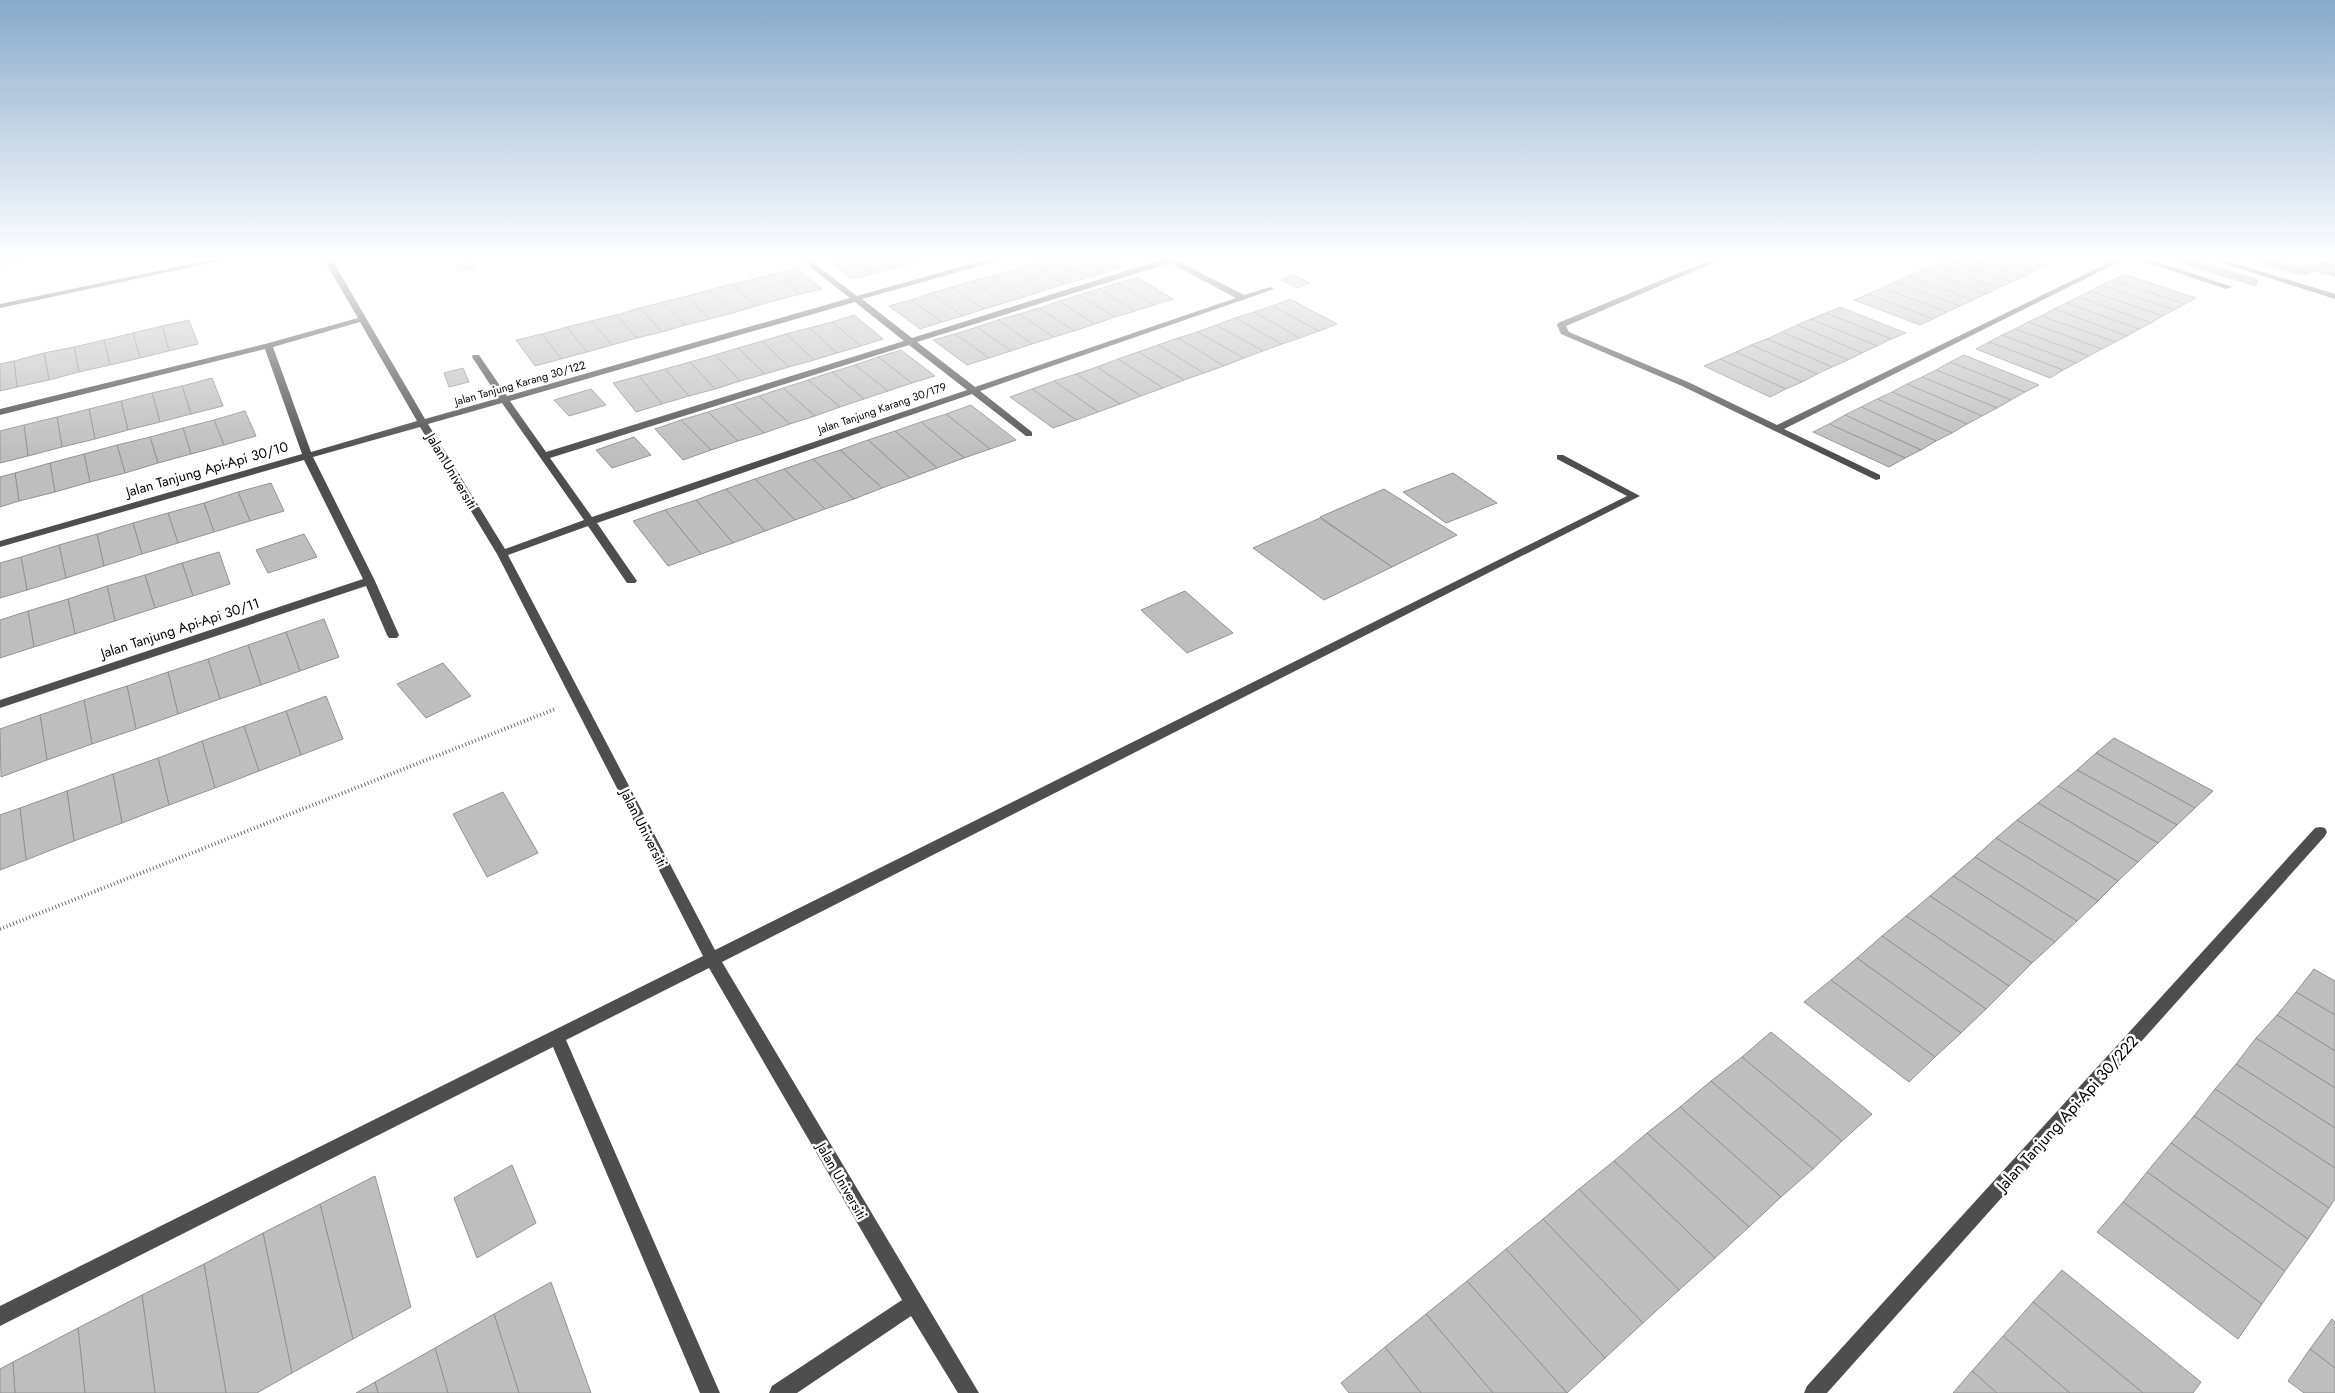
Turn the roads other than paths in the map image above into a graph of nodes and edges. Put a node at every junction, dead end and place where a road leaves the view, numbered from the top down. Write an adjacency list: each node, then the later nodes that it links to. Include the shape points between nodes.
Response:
1 (349, 323): 10 (street)
2 (365, 323): 15 (street, Jalan Universiti)
3 (772, 323): 13 (street, Jalan Tanjung Karang 30/122)
4 (888, 323): 9 (street)
5 (964, 323): 9 (street)
6 (1170, 323): 12 (street, Jalan Tanjung Karang 30/179)
7 (1566, 323): 16 (street, via 1561,325 1565,334 1575,340 1685,384)
8 (1991, 323): 16 (street)
9 (910, 340): 12 (street); 19 (street)
10 (268, 346): 14 (street); 18 (street)
11 (476, 357): 13 (street)
12 (974, 390): 17 (street); 22 (street, Jalan Tanjung Karang 30/179)
13 (504, 400): 15 (street, Jalan Tanjung Karang 30/122); 19 (street)
14 (0, 412)
15 (423, 423): 18 (street, Jalan Tanjung Api-Api 30/10); 24 (street, Jalan Universiti)
16 (1776, 429): 21 (street)
17 (1029, 434)
18 (307, 455): 23 (street, Jalan Tanjung Api-Api 30/10); 25 (street)
19 (545, 456): 22 (street)
20 (1560, 458): 30 (street, via 1635,496)
21 (1876, 477)
22 (591, 521): 24 (street, Jalan Tanjung Karang 30/179); 26 (street)
23 (0, 544)
24 (502, 554): 30 (street, Jalan Universiti)
25 (369, 581): 27 (street); 28 (street, Jalan Tanjung Api-Api 30/11)
26 (631, 581)
27 (392, 635)
28 (0, 704)
29 (2320, 832): 37 (street, Jalan Tanjung Api-Api 30/222)
30 (712, 959): 31 (street); 32 (street, Jalan Universiti)
31 (557, 1037): 33 (street); 34 (street)
32 (914, 1303): 35 (street); 36 (street, Jalan Universiti)
33 (0, 1316)
34 (710, 1393)
35 (780, 1393)
36 (969, 1393)
37 (1814, 1393)

